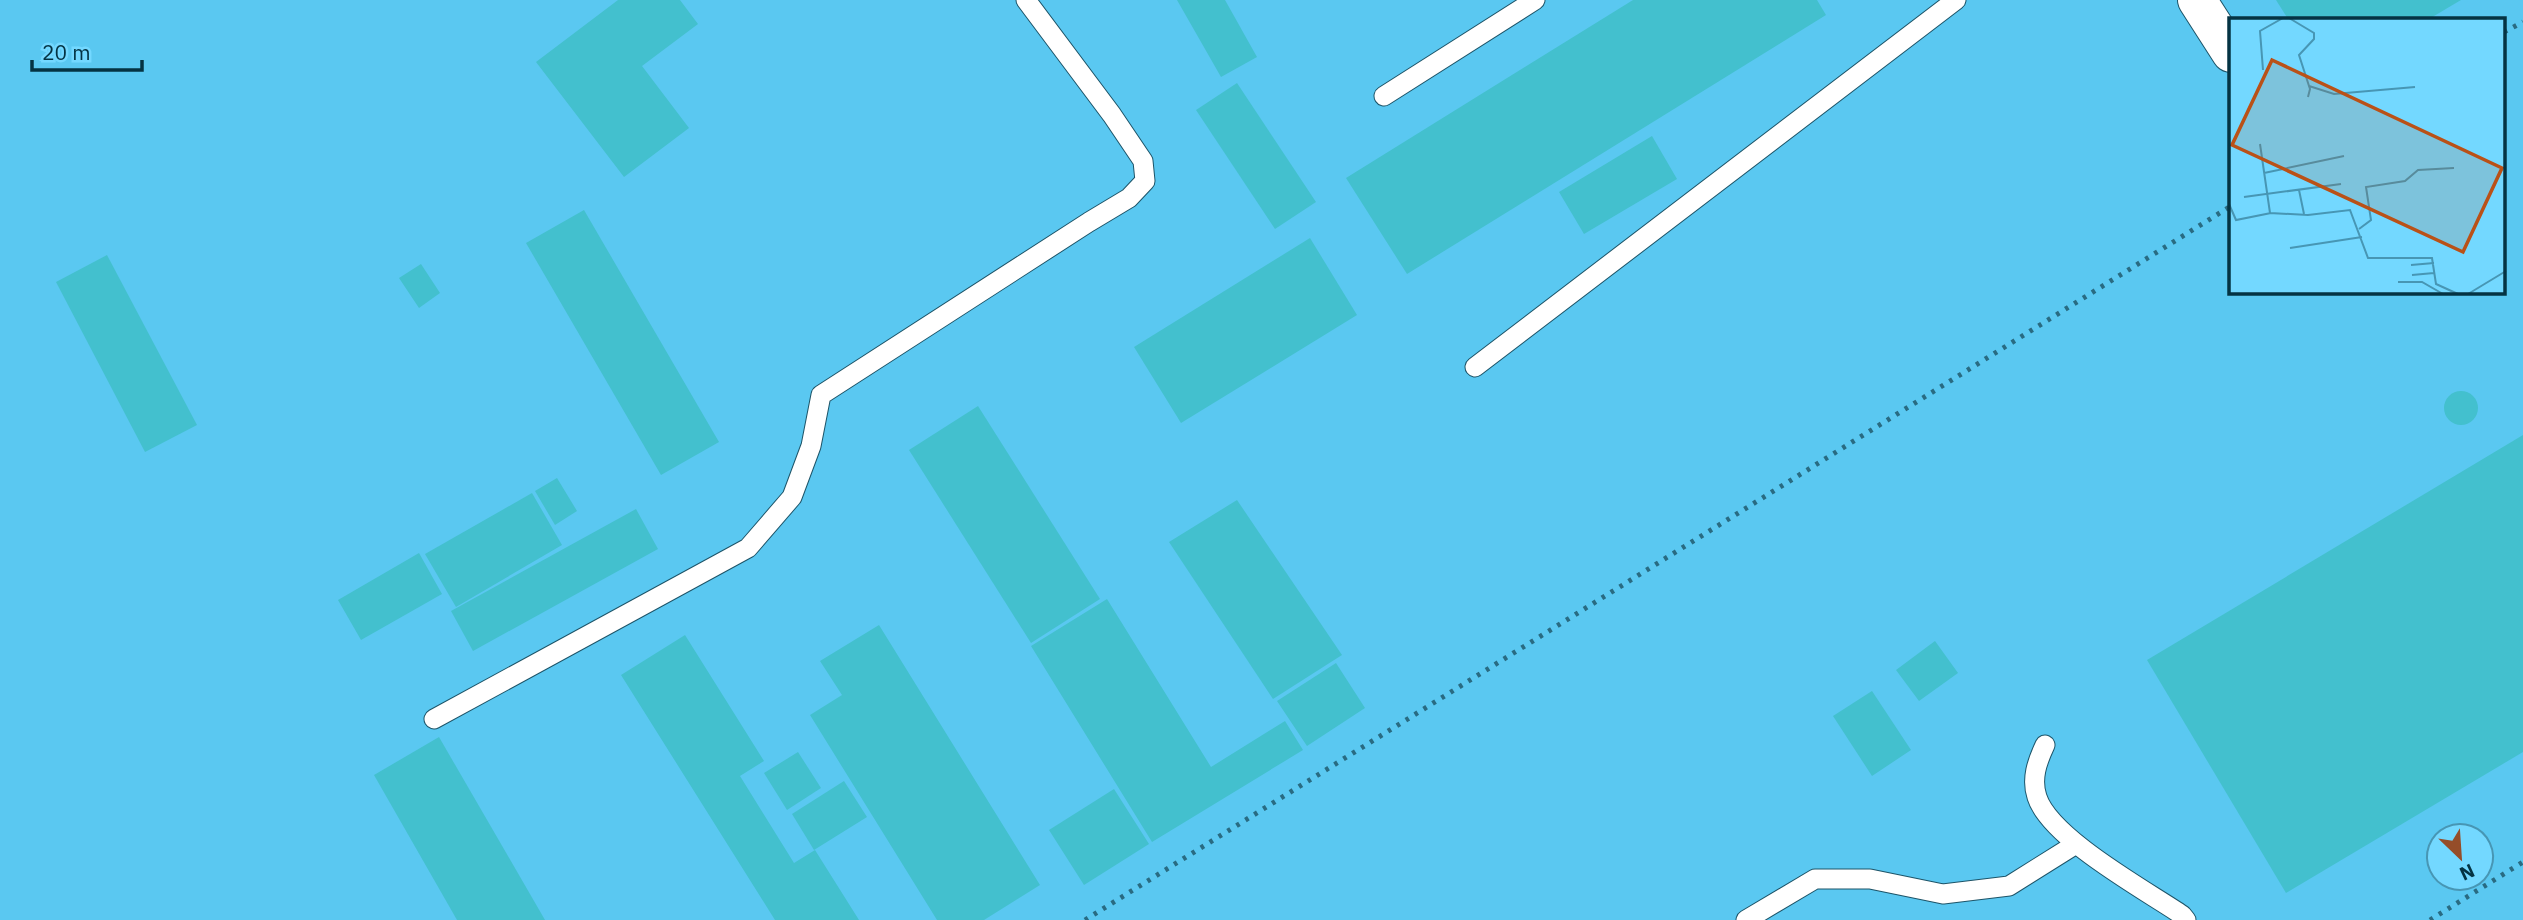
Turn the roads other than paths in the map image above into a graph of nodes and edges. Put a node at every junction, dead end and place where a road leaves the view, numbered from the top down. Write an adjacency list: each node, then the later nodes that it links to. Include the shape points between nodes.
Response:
1 (1026, 0): 8 (lane, via 1143,161 1145,181 1129,198 821,395 811,446 792,497 748,548)
2 (1535, 0): 6 (lane)
3 (1956, 0): 7 (lane)
4 (2197, 0): 5 (street)
5 (2229, 50)
6 (1384, 96)
7 (1475, 367)
8 (434, 719)
9 (2045, 745): 10 (lane, via 2036,766 2037,797 2051,822)
10 (2076, 844): 11 (lane, via 2009,886 1942,894 1870,879 1815,879); 12 (lane)
11 (1746, 920)
12 (2186, 920)

